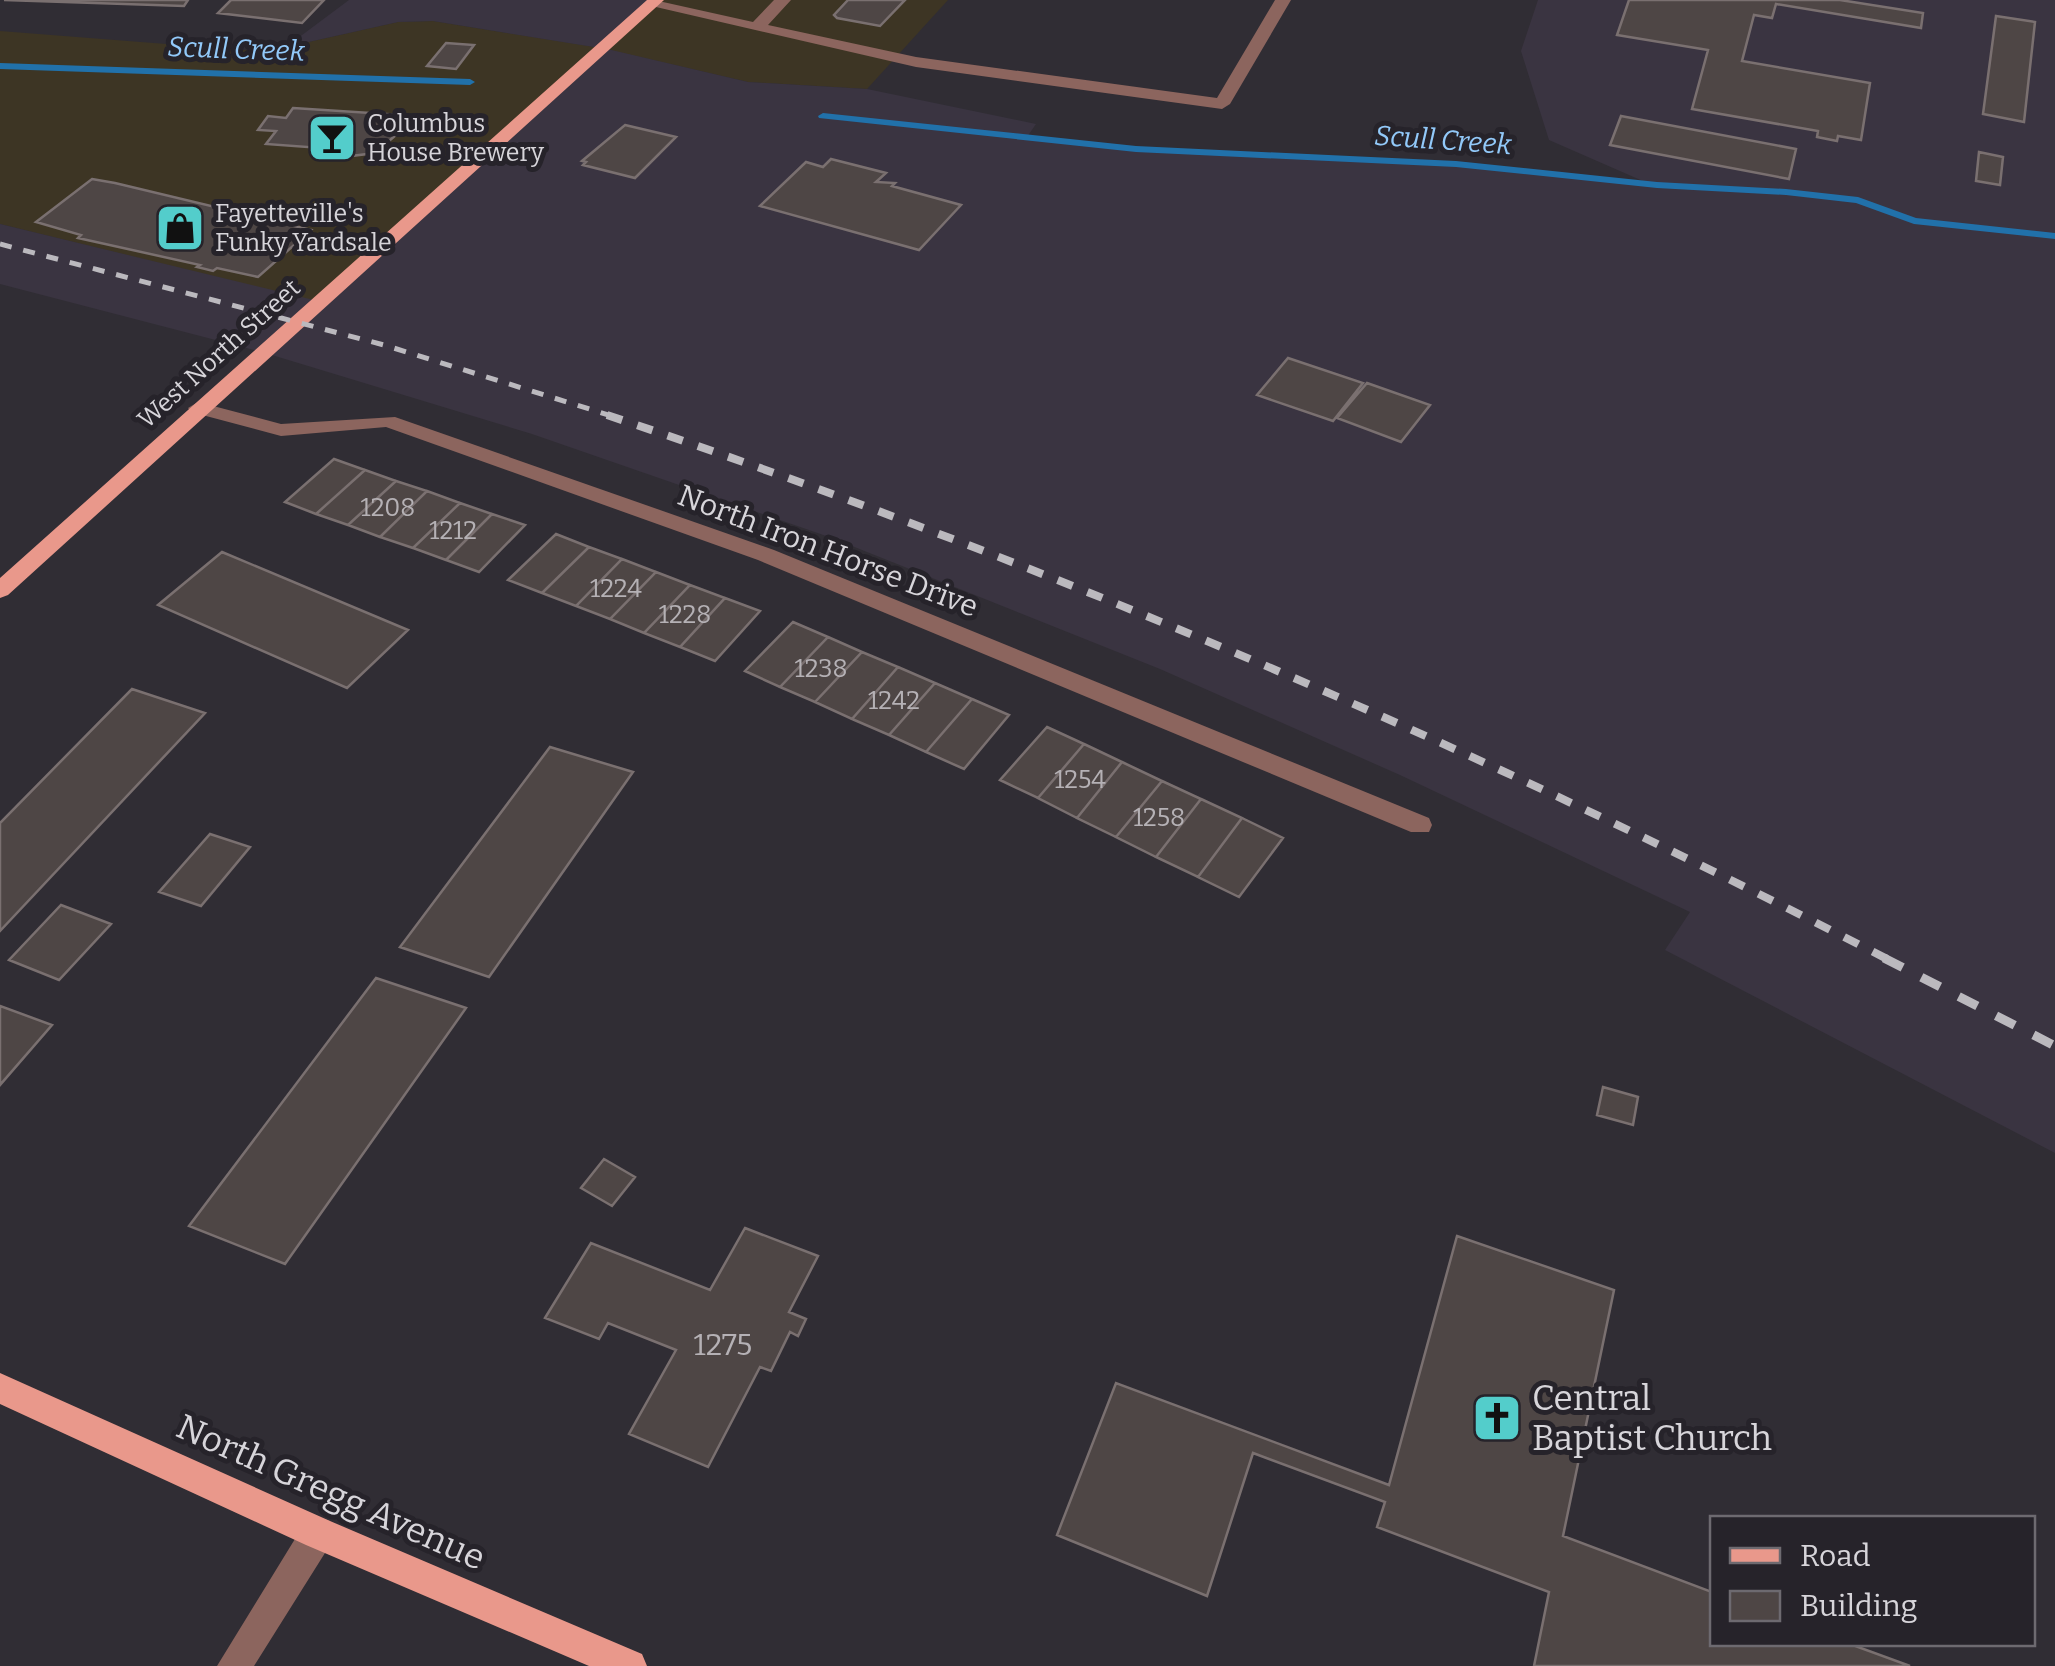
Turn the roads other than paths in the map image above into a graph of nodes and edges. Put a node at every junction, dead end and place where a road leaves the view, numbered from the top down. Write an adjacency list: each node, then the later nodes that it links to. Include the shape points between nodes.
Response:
1 (784, 0): 4 (street)
2 (1283, 0): 4 (street, via 1222,104 916,62)
3 (654, 2): 4 (street); 5 (main road, West North Street)
4 (757, 27)
5 (198, 408): 6 (main road, West North Street); 7 (street, North Iron Horse Drive, via 281,430 388,421 766,555)
6 (0, 590)
7 (1420, 825)
8 (0, 1388): 9 (main road, North Gregg Avenue)
9 (318, 1533): 10 (street); 11 (main road, North Gregg Avenue)
10 (234, 1666)
11 (630, 1666)

